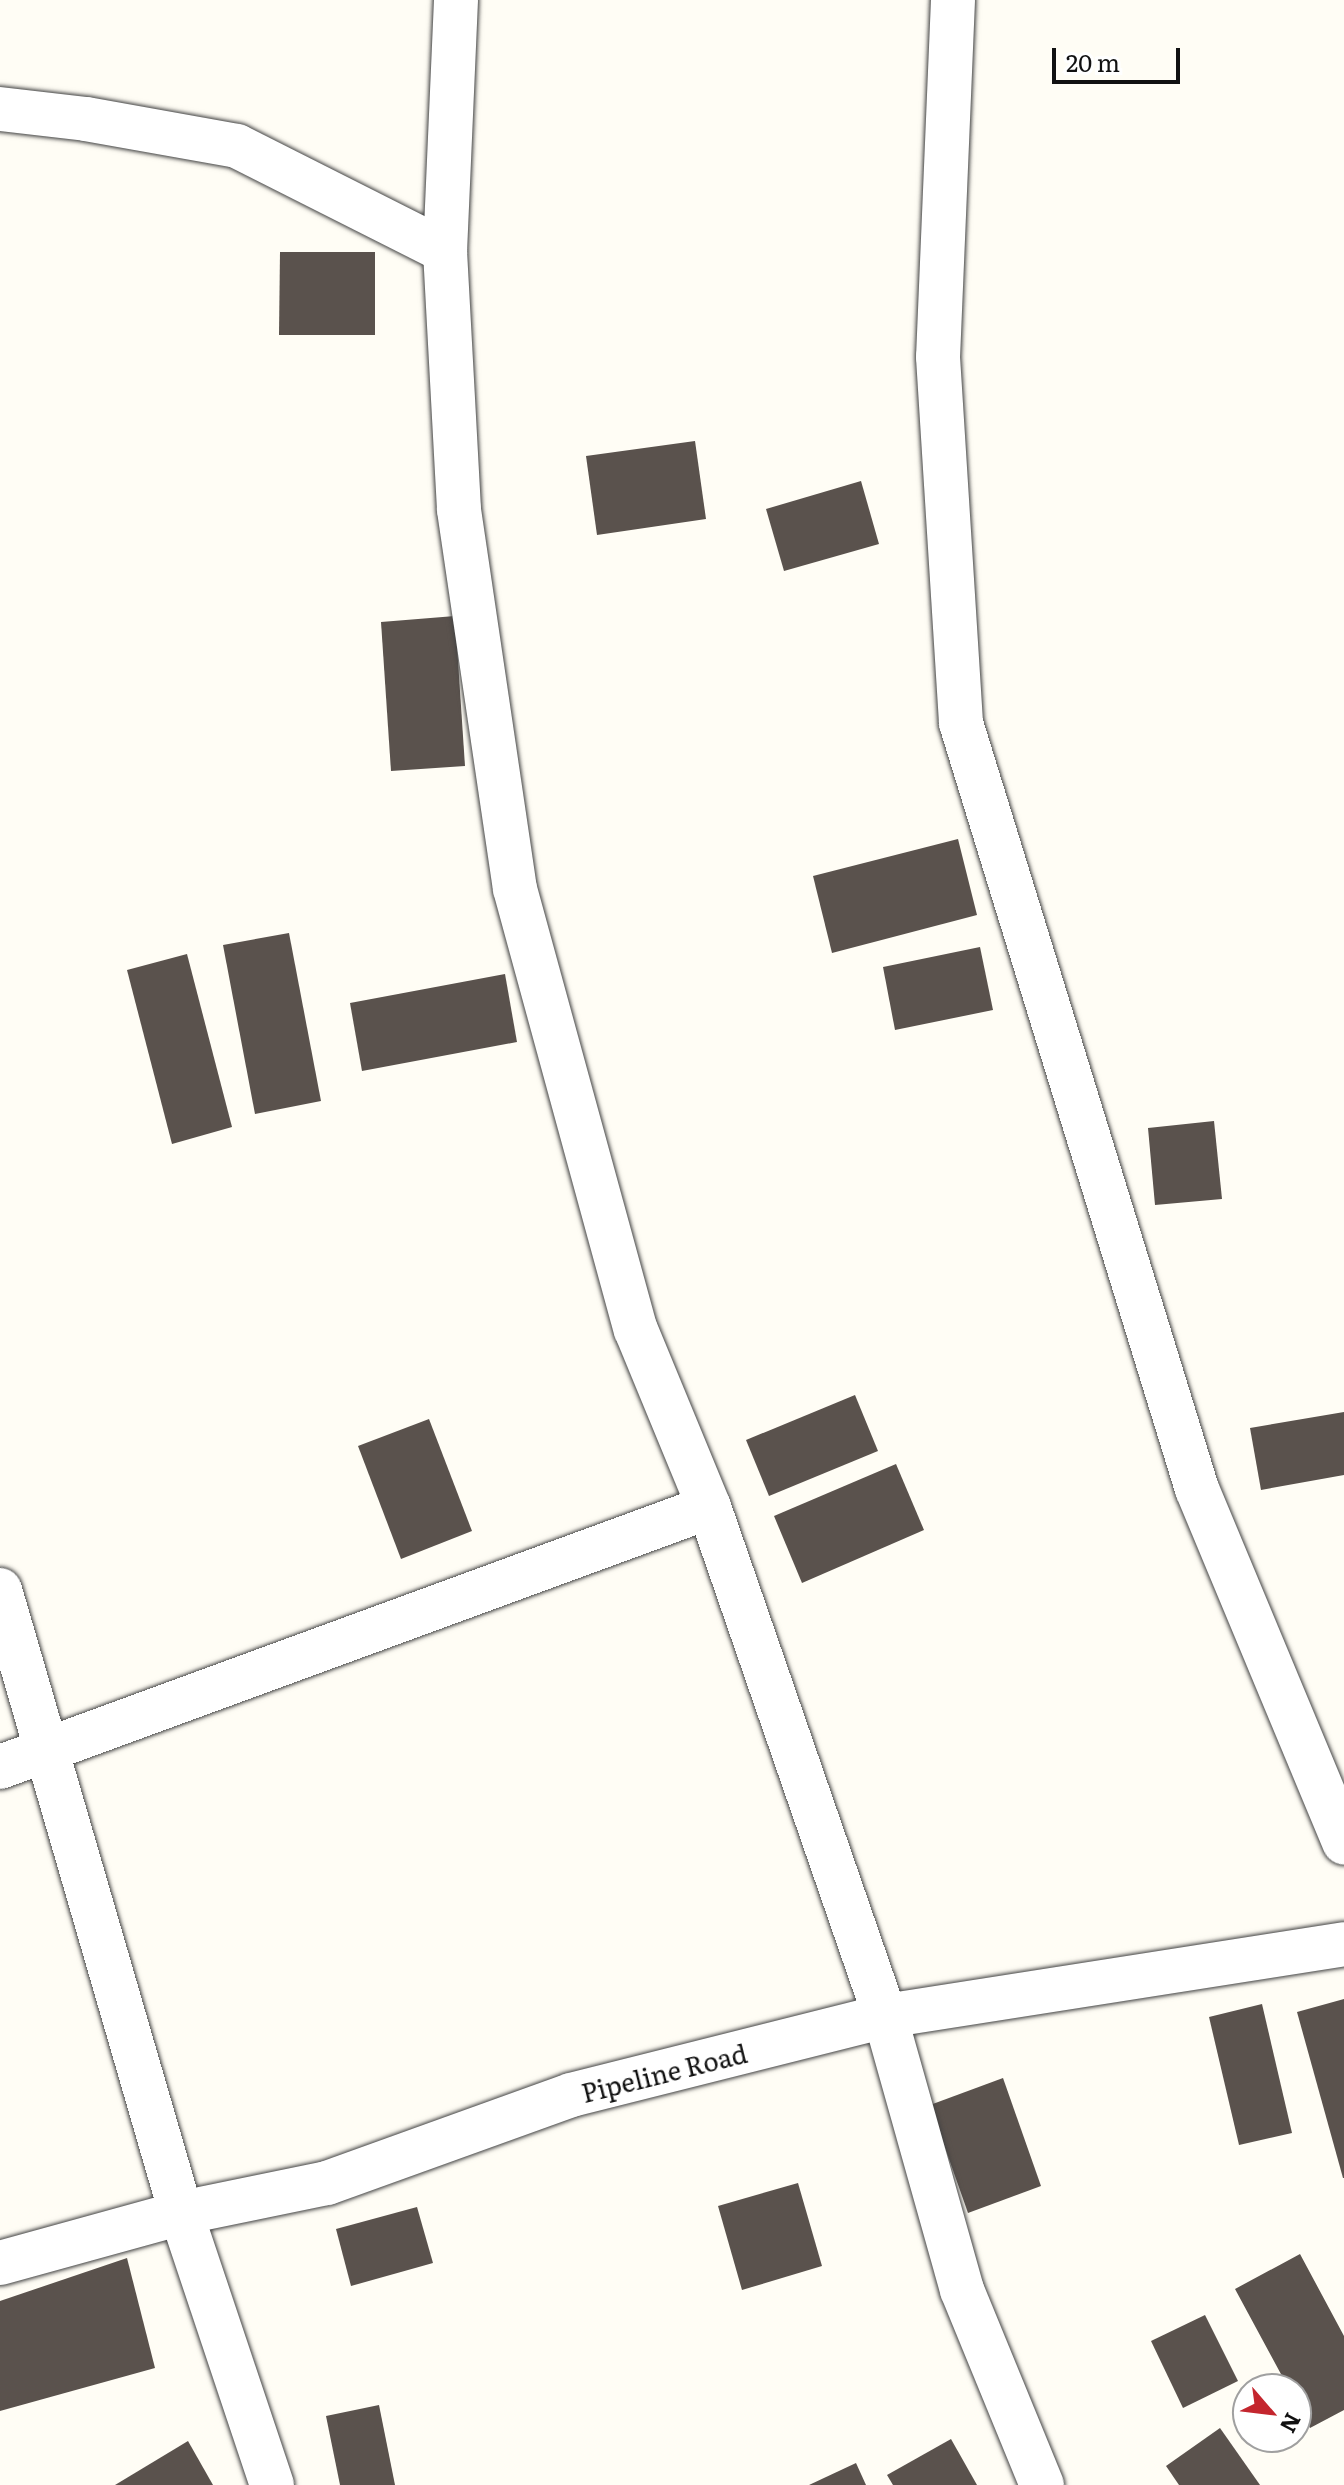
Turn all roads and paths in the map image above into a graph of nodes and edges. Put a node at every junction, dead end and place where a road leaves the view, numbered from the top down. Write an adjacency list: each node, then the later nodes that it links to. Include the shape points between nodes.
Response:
1 (456, 0): 4 (street)
2 (953, 0): 9 (street, via 938,357 961,723 1197,1489)
3 (0, 109): 4 (street, via 237,146)
4 (445, 251): 5 (street, via 459,510 515,889 636,1330)
5 (709, 1507): 7 (street); 11 (street)
6 (0, 1590): 7 (street)
7 (48, 1752): 8 (street); 12 (street)
8 (0, 1767)
9 (1344, 1843)
10 (1344, 1944): 11 (street, Pipeline Road)
11 (885, 2016): 12 (street, Pipeline Road, via 571,2095 327,2183); 15 (street, via 962,2290)
12 (181, 2213): 13 (street, Pipeline Road); 14 (street)
13 (0, 2263)
14 (272, 2485)
15 (1042, 2485)

